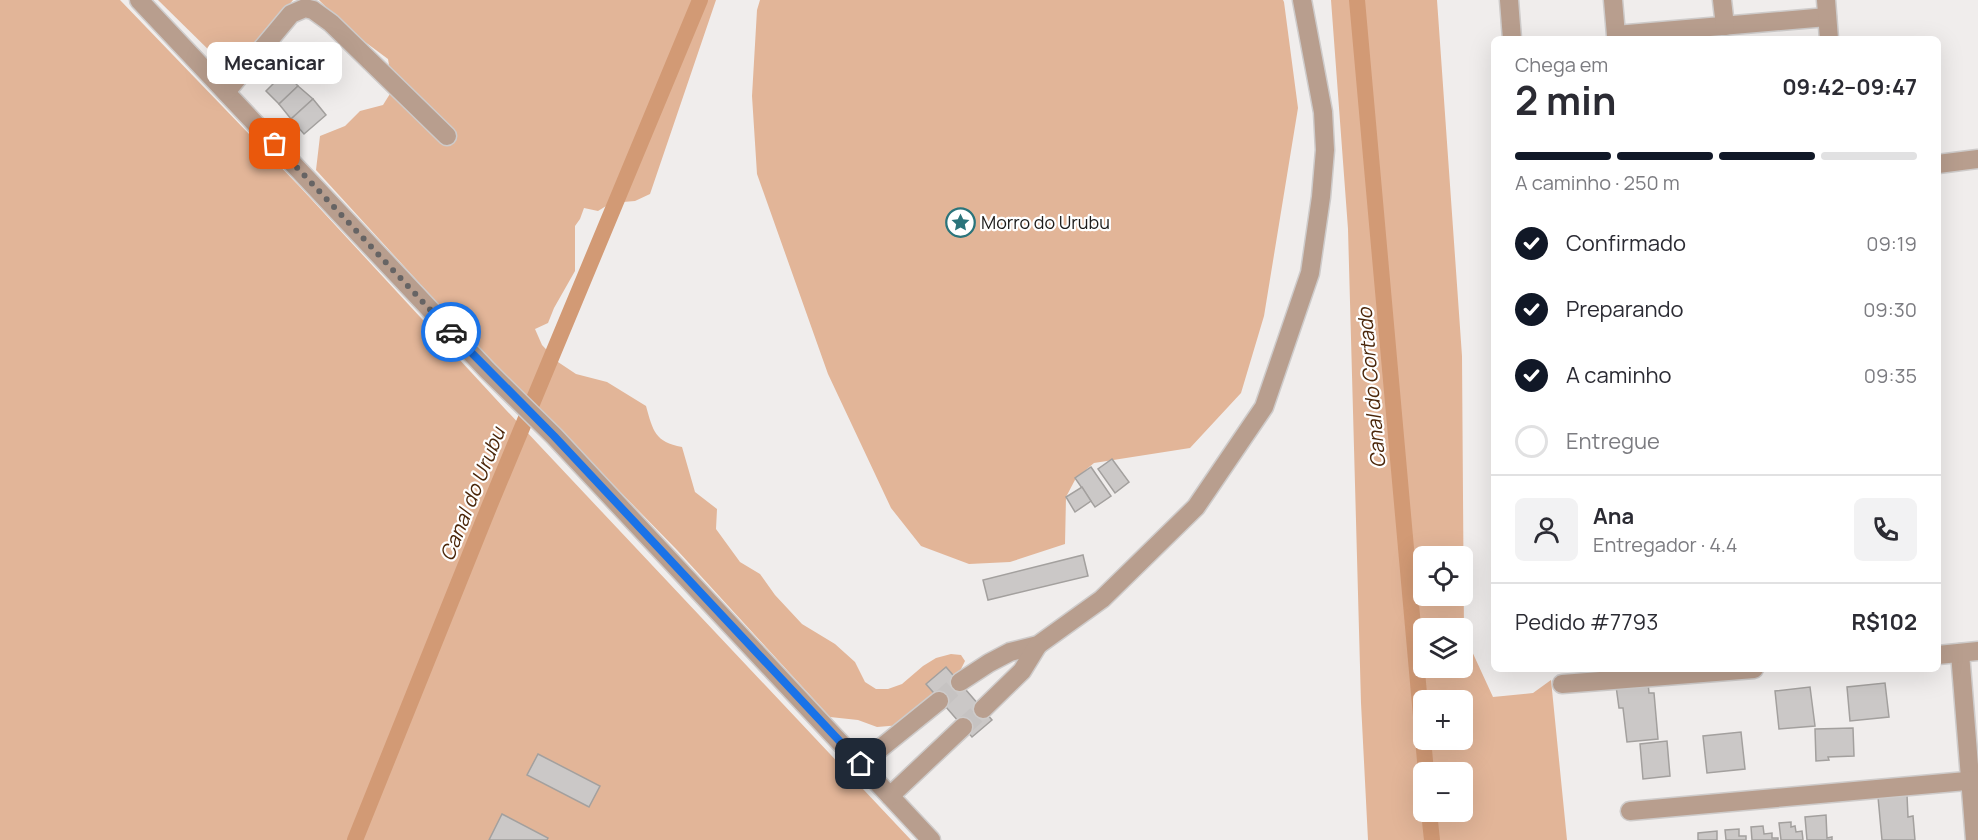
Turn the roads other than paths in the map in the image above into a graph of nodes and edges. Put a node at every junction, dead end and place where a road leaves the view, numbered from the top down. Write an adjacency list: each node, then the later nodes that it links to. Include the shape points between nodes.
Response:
1 (139, 0): 12 (street)
2 (1302, 0): 16 (street, via 1323,112 1321,197 1310,273 1264,407 1196,507 1102,599)
3 (1509, 0): 8 (street)
4 (1613, 0): 9 (street)
5 (1722, 0): 7 (street)
6 (1826, 9): 7 (street); 11 (street)
7 (1725, 26): 10 (street)
8 (1512, 36)
9 (1616, 36)
10 (1626, 36)
11 (1829, 36)
12 (226, 92): 13 (street, via 291,14 305,8 331,23); 25 (street)
13 (447, 136)
14 (1978, 159): 15 (street)
15 (1941, 165)
16 (1038, 645): 20 (street, via 1010,652); 23 (street, via 1022,671)
17 (1969, 652): 18 (street); 26 (street)
18 (1941, 655)
19 (1716, 672): 21 (street)
20 (960, 682)
21 (1562, 684)
22 (939, 701): 25 (street)
23 (983, 709)
24 (963, 727): 27 (street)
25 (861, 764): 27 (street)
26 (1974, 780): 28 (street); 30 (street)
27 (890, 796): 29 (street)
28 (1630, 811)
29 (931, 840)
30 (1976, 840)

